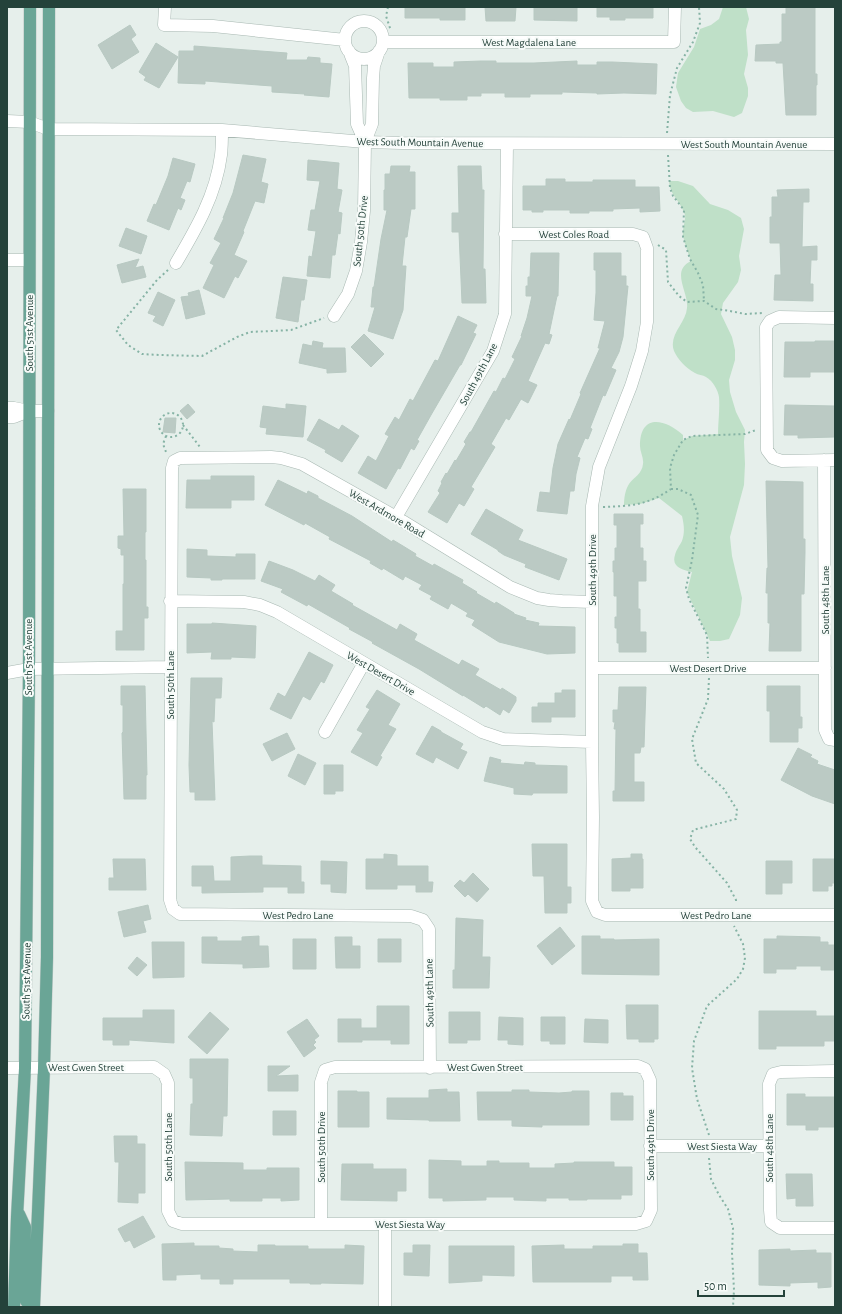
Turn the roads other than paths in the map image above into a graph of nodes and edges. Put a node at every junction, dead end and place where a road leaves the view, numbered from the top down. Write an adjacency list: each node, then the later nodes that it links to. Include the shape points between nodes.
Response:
1 (30, 7): 8 (main road, South 51st Avenue)
2 (49, 7): 9 (main road, South 51st Avenue)
3 (164, 7): 6 (street, West Magdalena Lane, via 164,25 214,26)
4 (675, 7): 5 (street, West Magdalena Lane, via 674,42)
5 (385, 45): 6 (street, West Magdalena Lane, via 371,57 362,59 353,55); 6 (street, via 377,27 362,22 349,30); 11 (street, South 50th Drive, via 374,66 372,124)
6 (347, 46): 11 (street, South 50th Drive, via 355,66 357,124)
7 (7, 121): 8 (street, West South Mountain Avenue)
8 (29, 122): 9 (street, West South Mountain Avenue); 17 (main road, South 51st Avenue)
9 (48, 129): 10 (street, West South Mountain Avenue); 23 (main road, South 51st Avenue)
10 (222, 130): 11 (street, West South Mountain Avenue); 18 (street, via 221,155 214,187 202,218)
11 (365, 142): 12 (street, West South Mountain Avenue); 19 (street, South 50th Drive, via 364,211 356,271 348,294)
12 (507, 144): 13 (street, West South Mountain Avenue); 14 (street, South 49th Lane)
13 (835, 144)
14 (505, 234): 15 (street, West Coles Road, via 633,234); 27 (street, South 49th Lane, via 505,314 493,351)
15 (643, 237): 30 (street, South 49th Drive, via 647,248 647,322 642,351 631,386 599,467 592,506)
16 (7, 260): 17 (street)
17 (29, 260): 22 (main road, South 51st Avenue)
18 (176, 263)
19 (334, 316)
20 (835, 318): 25 (street, via 779,317 770,321 766,327 767,450 773,458 782,461)
21 (7, 408): 22 (street)
22 (29, 411): 23 (street); 24 (street); 36 (main road, South 51st Avenue)
23 (48, 411): 37 (main road, South 51st Avenue)
24 (7, 417)
25 (830, 460): 28 (street, South 48th Lane)
26 (174, 461): 27 (street, West Ardmore Road, via 180,458 206,457 271,457 292,461 302,464); 29 (street, South 50th Lane)
27 (396, 517): 30 (street, West Ardmore Road, via 510,587 538,598)
28 (830, 600): 35 (street, South 48th Lane)
29 (170, 601): 31 (street, West Desert Drive, via 230,601 260,605 288,618); 33 (street, South 50th Lane)
30 (592, 602): 34 (street, South 49th Drive)
31 (364, 663): 39 (street); 41 (street, West Desert Drive, via 482,732 503,739)
32 (7, 665): 36 (street)
33 (170, 667): 37 (street); 42 (street, South 50th Lane, via 170,900)
34 (592, 668): 35 (street, West Desert Drive); 41 (street, South 49th Drive)
35 (825, 668): 40 (street, South 48th Lane, via 825,730)
36 (28, 669): 37 (street); 38 (street); 47 (main road, South 51st Avenue)
37 (48, 669): 48 (main road, South 51st Avenue)
38 (7, 673)
39 (325, 732)
40 (832, 740)
41 (592, 742): 43 (street, South 49th Drive, via 592,901)
42 (173, 909): 45 (street, West Pedro Lane, via 180,914 411,916)
43 (597, 912): 44 (street, West Pedro Lane, via 605,915)
44 (835, 915)
45 (423, 920): 49 (street, South 49th Lane, via 429,929)
46 (7, 1068): 47 (street, West Gwen Street)
47 (25, 1068): 48 (street, West Gwen Street); 56 (main road, South 51st Avenue)
48 (44, 1068): 53 (street, West Gwen Street, via 154,1067); 63 (main road, South 51st Avenue)
49 (430, 1068): 50 (street, West Gwen Street, via 638,1066); 51 (street, West Gwen Street, via 336,1067)
50 (645, 1069): 54 (street, South 49th Drive, via 650,1080)
51 (325, 1070): 59 (street, South 50th Drive, via 321,1082)
52 (835, 1071): 55 (street, South 48th Lane, via 773,1074 769,1084)
53 (164, 1074): 58 (street, South 50th Lane, via 168,1083 168,1211)
54 (650, 1146): 55 (street, West Siesta Way); 57 (street, South 49th Drive, via 651,1210)
55 (769, 1146): 61 (street, South 48th Lane, via 772,1222 780,1228)
56 (17, 1209): 62 (main road, South 51st Avenue); 63 (main road, via 25,1227 24,1291 26,1301)
57 (646, 1220): 60 (street, West Siesta Way, via 636,1224)
58 (173, 1221): 59 (street, West Siesta Way, via 182,1224)
59 (321, 1224): 60 (street, West Siesta Way)
60 (385, 1224): 64 (street)
61 (835, 1228)
62 (14, 1307)
63 (33, 1307)
64 (385, 1307)

